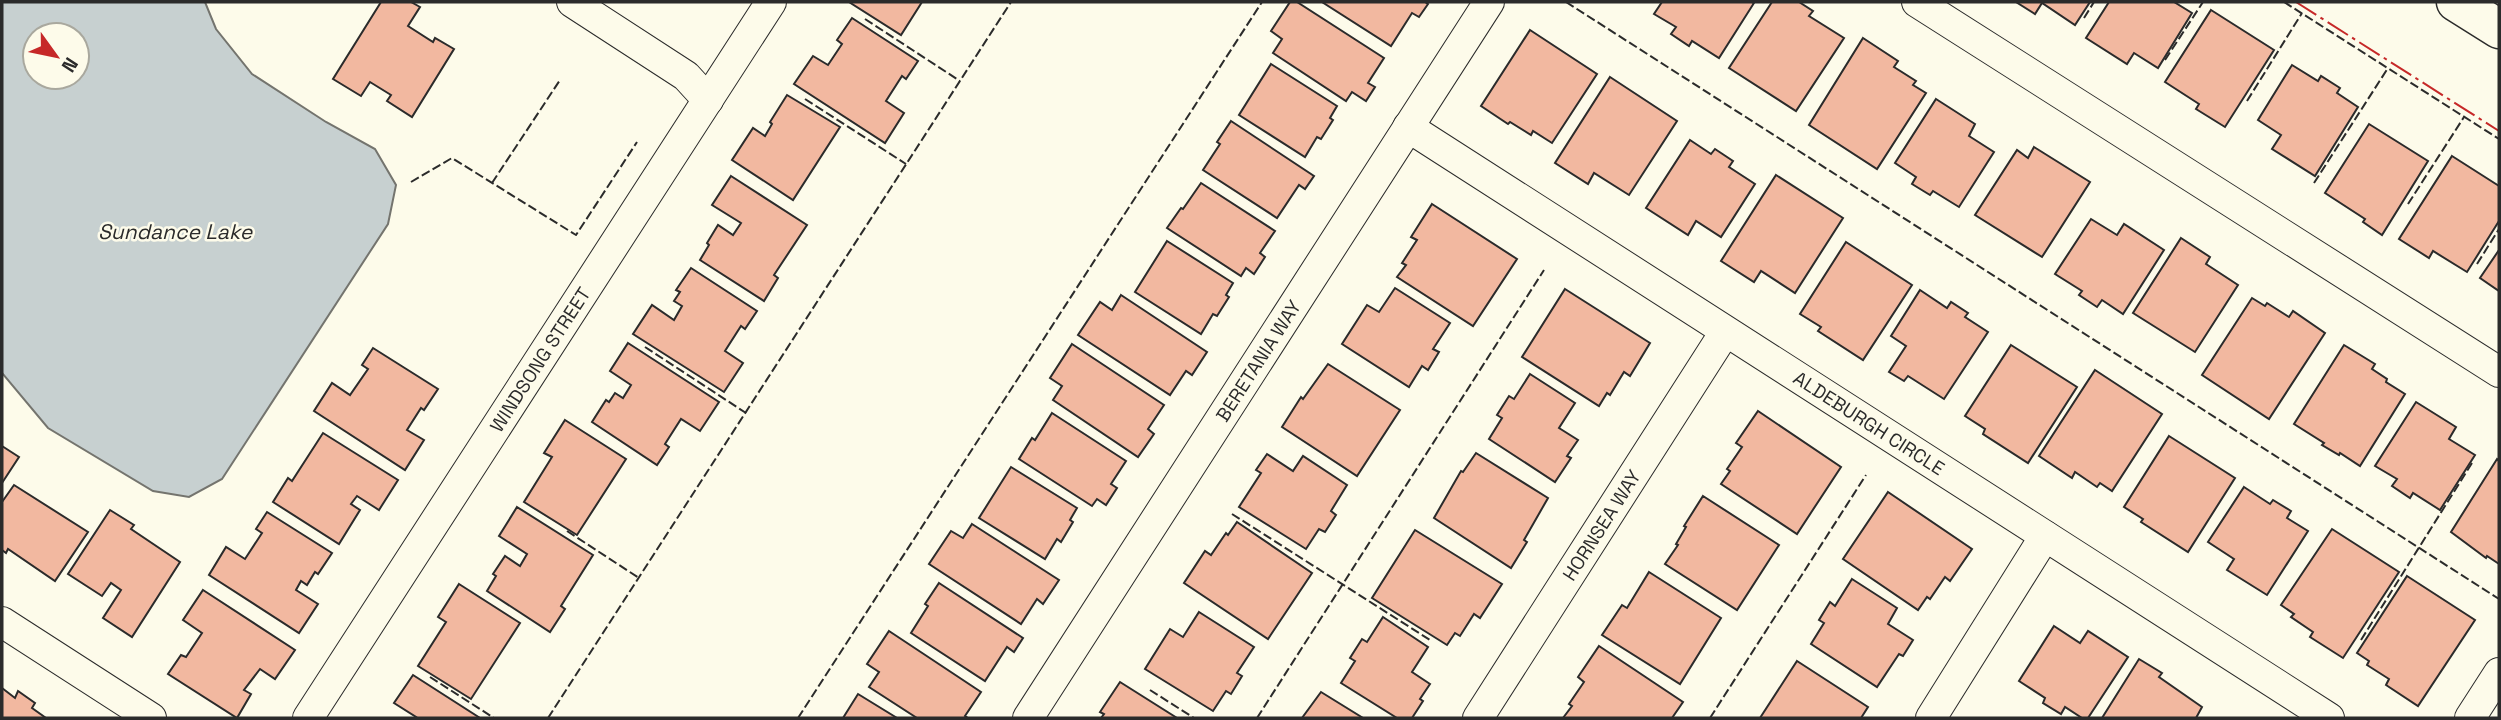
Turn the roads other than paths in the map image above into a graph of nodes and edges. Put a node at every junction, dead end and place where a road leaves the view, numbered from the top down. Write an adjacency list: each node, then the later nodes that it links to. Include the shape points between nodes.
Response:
1 (572, 2): 7 (street, via 687,76)
2 (771, 2): 7 (street, WINDSONG STREET)
3 (1489, 2): 8 (street, BERETANIA WAY)
4 (1917, 2): 10 (street)
5 (2456, 2): 6 (main road)
6 (2499, 29)
7 (708, 100): 15 (street, WINDSONG STREET)
8 (1408, 127): 9 (street, ALDEBURGH CIRCLE); 16 (street, BERETANIA WAY)
9 (1725, 332): 11 (street, ALDEBURGH CIRCLE); 17 (street, HORNSEA WAY)
10 (2499, 372)
11 (2045, 536): 18 (street); 19 (street, ALDEBURGH CIRCLE)
12 (2, 621): 14 (street)
13 (2499, 673): 20 (street)
14 (151, 718)
15 (308, 718)
16 (1028, 718)
17 (1478, 718)
18 (1931, 718)
19 (2329, 718)
20 (2470, 718)

